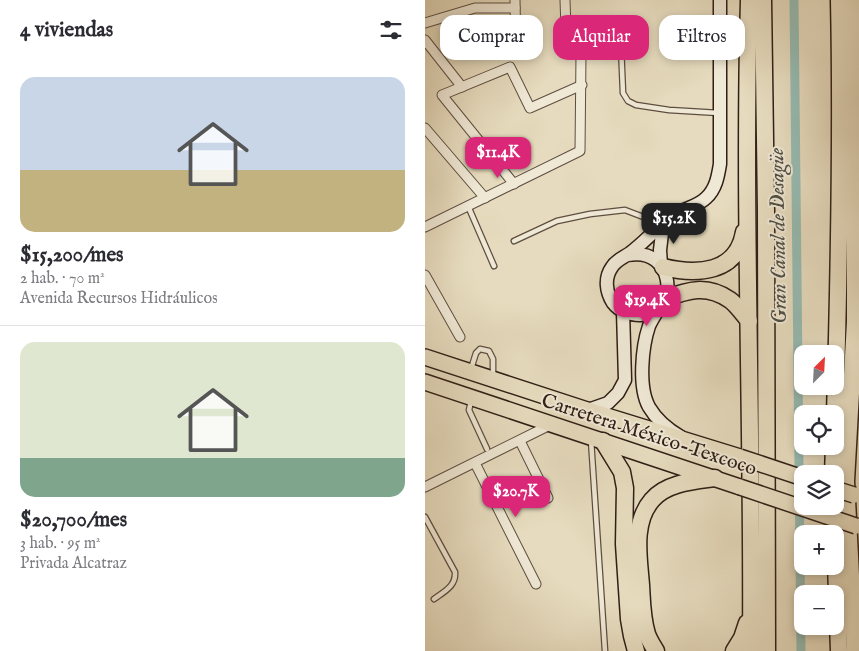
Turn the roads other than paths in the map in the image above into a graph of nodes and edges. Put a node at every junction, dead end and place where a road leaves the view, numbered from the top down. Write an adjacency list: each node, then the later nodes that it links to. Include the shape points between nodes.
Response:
1 (565, 0): 8 (street)
2 (720, 0): 16 (main road)
3 (749, 0): 20 (highway)
4 (763, 0): 64 (highway)
5 (839, 0): 39 (highway, via 841,79)
6 (852, 0): 15 (highway)
7 (515, 4): 9 (street, via 475,8)
8 (565, 15)
9 (425, 23)
10 (425, 40): 14 (street)
11 (581, 60): 13 (street)
12 (622, 60): 16 (lane, via 623,93 628,101 669,110)
13 (582, 85): 14 (street, via 530,108 510,67); 18 (street, via 580,151)
14 (462, 87): 18 (street, via 442,95)
15 (856, 101): 24 (highway, via 851,116 853,220)
16 (720, 113): 22 (main road, via 720,164 713,190 699,204)
17 (425, 128): 19 (street)
18 (514, 184): 19 (street)
19 (485, 198): 21 (street)
20 (747, 200): 28 (highway, via 742,241 729,259 703,271 681,272); 32 (highway)
21 (468, 206): 23 (street); 27 (lane)
22 (663, 225): 25 (lane, via 625,210 557,221); 26 (main road); 28 (main road)
23 (425, 226)
24 (857, 237): 66 (highway, via 846,482)
25 (514, 241)
26 (628, 255): 28 (main road, via 645,254); 31 (main road, via 611,267 607,277 609,296)
27 (494, 266)
28 (662, 266): 30 (main road, via 668,283)
29 (425, 275): 33 (street)
30 (663, 301): 31 (main road, via 643,314); 32 (highway, via 685,291 711,290 731,301); 43 (main road, via 650,325 644,347 644,391 653,412)
31 (623, 311): 40 (main road, via 625,380 608,403)
32 (749, 321): 58 (highway)
33 (460, 337)
34 (425, 357): 35 (highway, Carretera México-Texcoco)
35 (469, 372): 36 (highway, Carretera México-Texcoco); 36 (lane, via 480,349 489,351 493,359)
36 (492, 379): 40 (highway, Carretera México-Texcoco)
37 (425, 382): 38 (highway, Carretera México-Texcoco)
38 (472, 398): 41 (highway, Carretera México-Texcoco); 45 (lane, via 469,410)
39 (835, 405)
40 (588, 410): 43 (highway, Carretera México-Texcoco)
41 (552, 424): 42 (highway, Carretera México-Texcoco); 44 (street)
42 (597, 439): 48 (highway, Carretera México-Texcoco); 59 (lane); 60 (highway, via 622,472 625,488 624,544 629,619)
43 (685, 439): 47 (highway, Carretera México-Texcoco, bridge)
44 (520, 441): 46 (street); 52 (street)
45 (487, 449)
46 (475, 463): 49 (street); 56 (street)
47 (794, 475)
48 (715, 478): 55 (highway, Carretera México-Texcoco, bridge); 61 (highway, via 663,491 651,500 644,514 638,546 643,621 647,637)
49 (425, 487)
50 (844, 492): 51 (highway, bridge)
51 (856, 496)
52 (548, 498)
53 (834, 515): 65 (highway)
54 (425, 518): 57 (lane, via 455,572 451,587)
55 (857, 527)
56 (536, 584)
57 (434, 599)
58 (751, 609): 62 (highway, via 742,638); 63 (highway)
59 (605, 651)
60 (636, 651)
61 (656, 651)
62 (734, 651)
63 (751, 651)
64 (767, 651)
65 (839, 651)
66 (855, 651)

